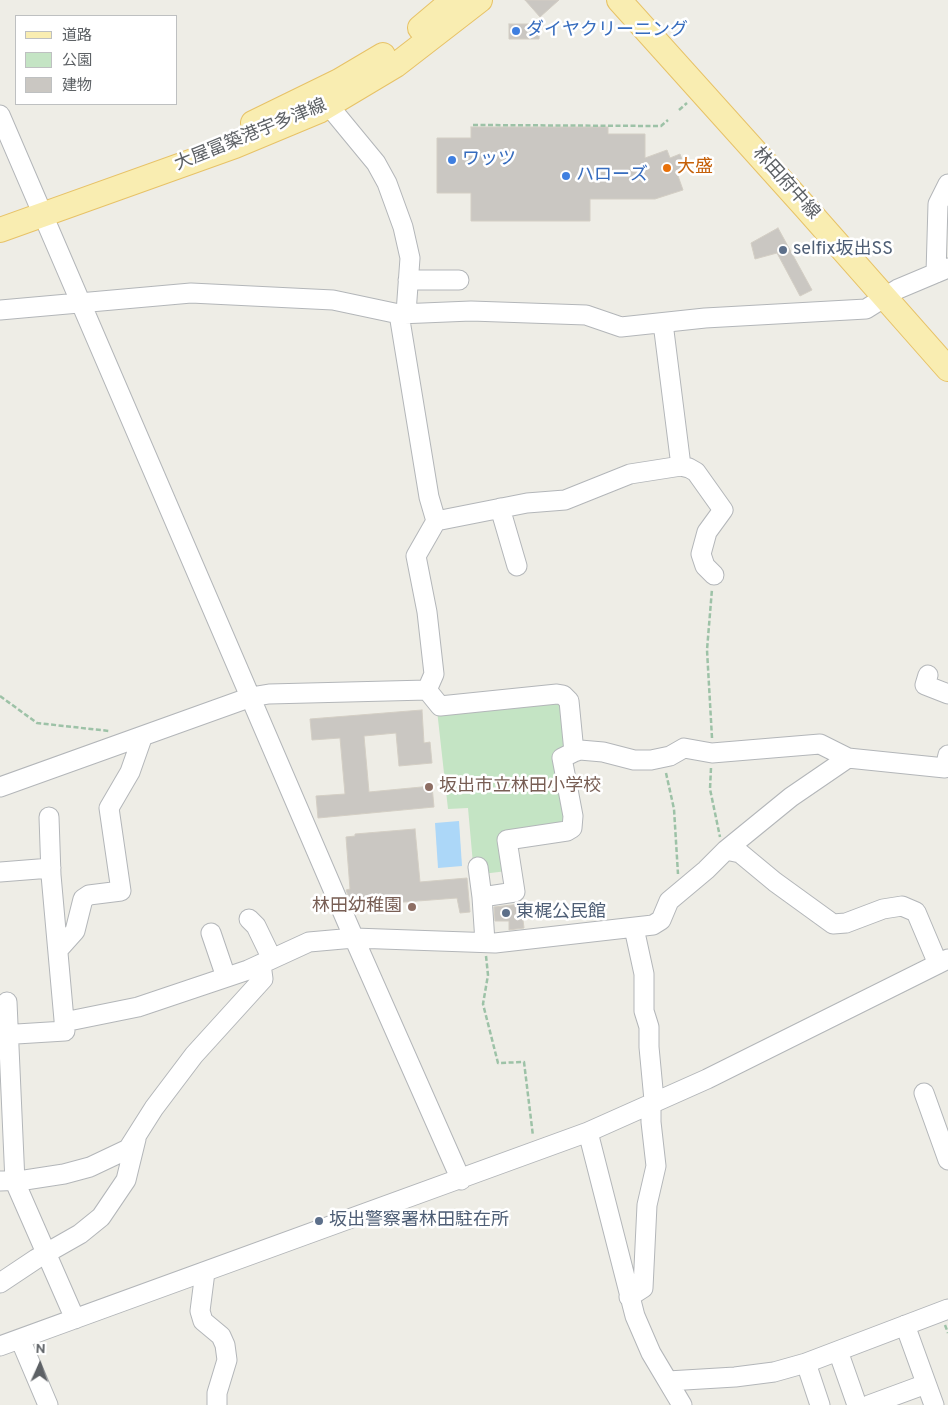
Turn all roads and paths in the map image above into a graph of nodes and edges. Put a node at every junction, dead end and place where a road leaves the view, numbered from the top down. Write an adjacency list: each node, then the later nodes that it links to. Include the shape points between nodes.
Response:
1 (453, 0): 11 (main road, 大屋冨築港宇多津線, via 390,50 339,81 248,125)
2 (480, 0): 5 (main road, 大屋冨築港宇多津線, via 396,65)
3 (618, 0): 17 (main road, 林田府中線)
4 (688, 102): 6 (path)
5 (329, 106): 11 (main road, 大屋冨築港宇多津線, via 235,146); 15 (street, via 367,151 387,183 407,243 410,258)
6 (679, 110)
7 (0, 115): 11 (street)
8 (668, 120): 9 (path, via 661,126)
9 (473, 126)
10 (948, 184): 14 (street, via 938,204)
11 (40, 208): 12 (main road, 大屋冨築港宇多津線); 13 (main road, 大屋冨築港宇多津線); 18 (street)
12 (0, 214)
13 (0, 230)
14 (942, 271): 17 (street)
15 (408, 280): 16 (street); 20 (street)
16 (459, 280)
17 (884, 297): 21 (street, via 866,309); 22 (main road, 林田府中線)
18 (82, 302): 19 (street); 20 (street, via 191,293 333,300); 32 (street)
19 (0, 310)
20 (402, 313): 21 (street, via 471,311 586,315 621,327); 25 (street, via 429,497)
21 (663, 323): 23 (street)
22 (948, 369)
23 (681, 466): 24 (street, via 630,474 566,500); 27 (street, via 696,472 723,510 707,532 701,554 705,566)
24 (500, 508): 25 (street); 26 (street)
25 (436, 521): 29 (street, via 416,556 434,674)
26 (517, 566)
27 (714, 575): 36 (path, via 708,618)
28 (928, 676): 30 (street, via 925,685)
29 (427, 690): 32 (street); 35 (street, via 440,706 563,695 569,701)
30 (948, 694)
31 (0, 696): 33 (path, via 37,723)
32 (251, 697): 34 (street); 51 (street)
33 (110, 731)
34 (142, 738): 40 (street); 53 (street, via 130,772 109,808 121,891 89,895 82,899 75,931)
35 (574, 752): 38 (street, via 602,752 634,760); 47 (street, via 562,758 573,816 572,828 507,840 515,892)
36 (712, 753): 38 (street, via 684,748); 39 (street, via 820,744); 42 (path, via 710,789 722,846)
37 (948, 755): 39 (street, via 945,768)
38 (667, 756): 46 (path, via 666,775 674,809)
39 (848, 758): 42 (street, via 791,797)
40 (0, 787)
41 (49, 817): 44 (street)
42 (726, 850): 46 (street); 55 (street, via 740,853 833,924 902,906 916,912)
43 (478, 867): 47 (street)
44 (51, 868): 45 (street); 53 (street)
45 (0, 872)
46 (680, 892): 49 (street, via 669,901 661,920 653,925)
47 (482, 897): 52 (street)
48 (249, 919): 54 (street, via 256,926)
49 (634, 928): 52 (street); 62 (street, via 644,974)
50 (211, 933): 56 (street)
51 (354, 938): 52 (street); 54 (street, via 309,942); 67 (street)
52 (485, 942): 65 (path, via 488,976 483,1004 498,1062 524,1062)
53 (58, 950): 58 (street)
54 (266, 961): 56 (street); 64 (street, via 263,979 194,1055 154,1108)
55 (945, 961): 62 (street)
56 (226, 977): 58 (street, via 138,1007)
57 (7, 1002): 59 (street)
58 (64, 1022): 59 (street, via 65,1031)
59 (4, 1035): 61 (street)
60 (924, 1093): 66 (street)
61 (6, 1103): 68 (street)
62 (652, 1104): 63 (street); 72 (street, via 656,1166 647,1205 643,1288)
63 (588, 1132): 65 (street); 72 (street)
64 (136, 1139): 68 (street, via 128,1149 90,1167 64,1174); 69 (street, via 126,1180 101,1217 80,1234)
65 (533, 1153): 67 (street)
66 (948, 1160)
67 (461, 1180): 70 (street)
68 (8, 1181): 69 (street)
69 (46, 1253): 71 (street); 74 (street)
70 (205, 1272): 74 (street); 83 (street, via 200,1311 203,1320 221,1336 227,1360 217,1393)
71 (0, 1283)
72 (629, 1297): 80 (street, via 642,1337)
73 (948, 1309): 75 (street)
74 (75, 1319): 76 (street)
75 (906, 1325): 78 (street); 81 (street)
76 (20, 1339): 77 (street); 82 (street)
77 (0, 1346)
78 (838, 1350): 79 (street); 86 (street)
79 (806, 1363): 80 (street, via 774,1372); 85 (street)
80 (668, 1381): 84 (street)
81 (926, 1384): 87 (street); 88 (street)
82 (48, 1405)
83 (217, 1405)
84 (682, 1405)
85 (820, 1405)
86 (857, 1405)
87 (869, 1405)
88 (934, 1405)

